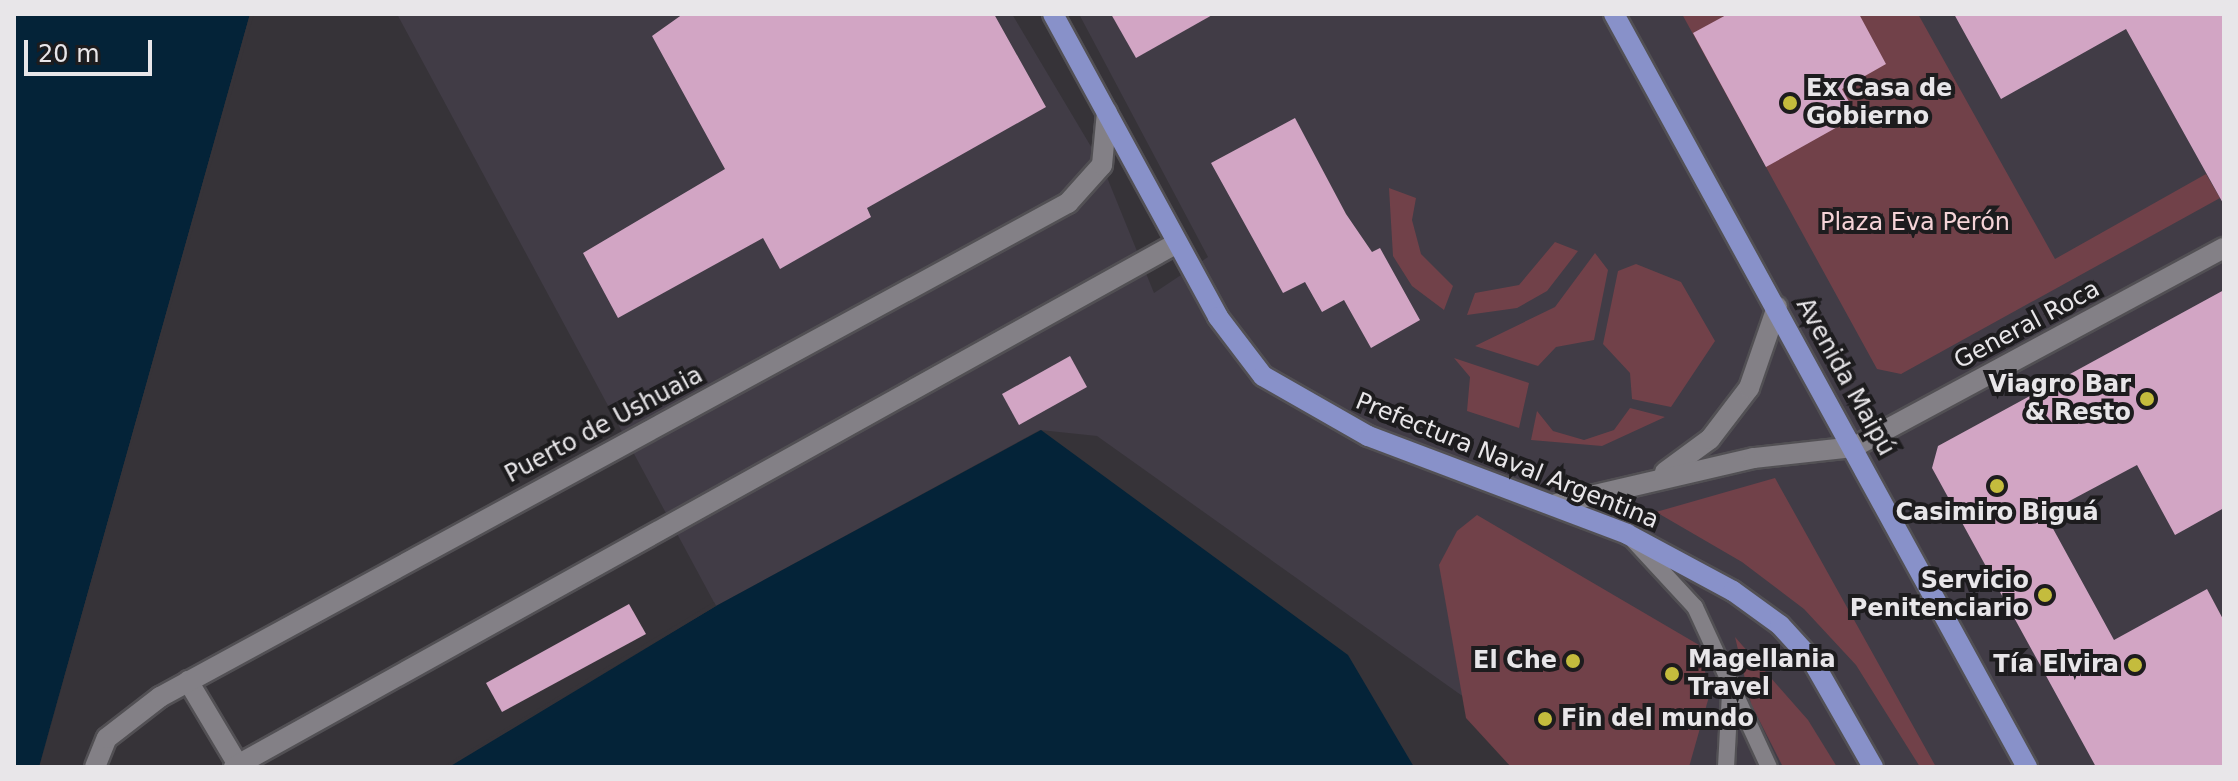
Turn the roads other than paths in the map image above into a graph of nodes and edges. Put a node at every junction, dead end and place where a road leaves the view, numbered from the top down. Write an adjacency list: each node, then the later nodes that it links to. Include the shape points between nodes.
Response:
1 (1053, 14): 3 (main road, Prefectura Naval Argentina)
2 (1614, 14): 6 (main road, Avenida Maipú)
3 (1107, 112): 4 (main road, Prefectura Naval Argentina); 11 (street, Puerto de Ushuaia, via 1102,165 1068,203)
4 (1177, 243): 9 (main road, Prefectura Naval Argentina, via 1241,353 1263,376 1368,436); 13 (street)
5 (2224, 248): 7 (street, General Roca)
6 (1777, 307): 7 (main road, Avenida Maipú); 8 (street, via 1749,388 1710,439)
7 (1854, 447): 8 (street, General Roca); 18 (main road, Avenida Maipú)
8 (1655, 478): 9 (street)
9 (1556, 504): 10 (main road, Prefectura Naval Argentina)
10 (1627, 534): 12 (lane, via 1695,607); 17 (main road, Prefectura Naval Argentina, via 1780,625 1812,660)
11 (188, 681): 13 (street); 14 (street, Puerto de Ushuaia, via 123,721)
12 (1730, 692): 15 (lane); 16 (lane)
13 (236, 766)
14 (95, 767)
15 (1726, 767)
16 (1769, 767)
17 (1873, 767)
18 (2027, 767)

